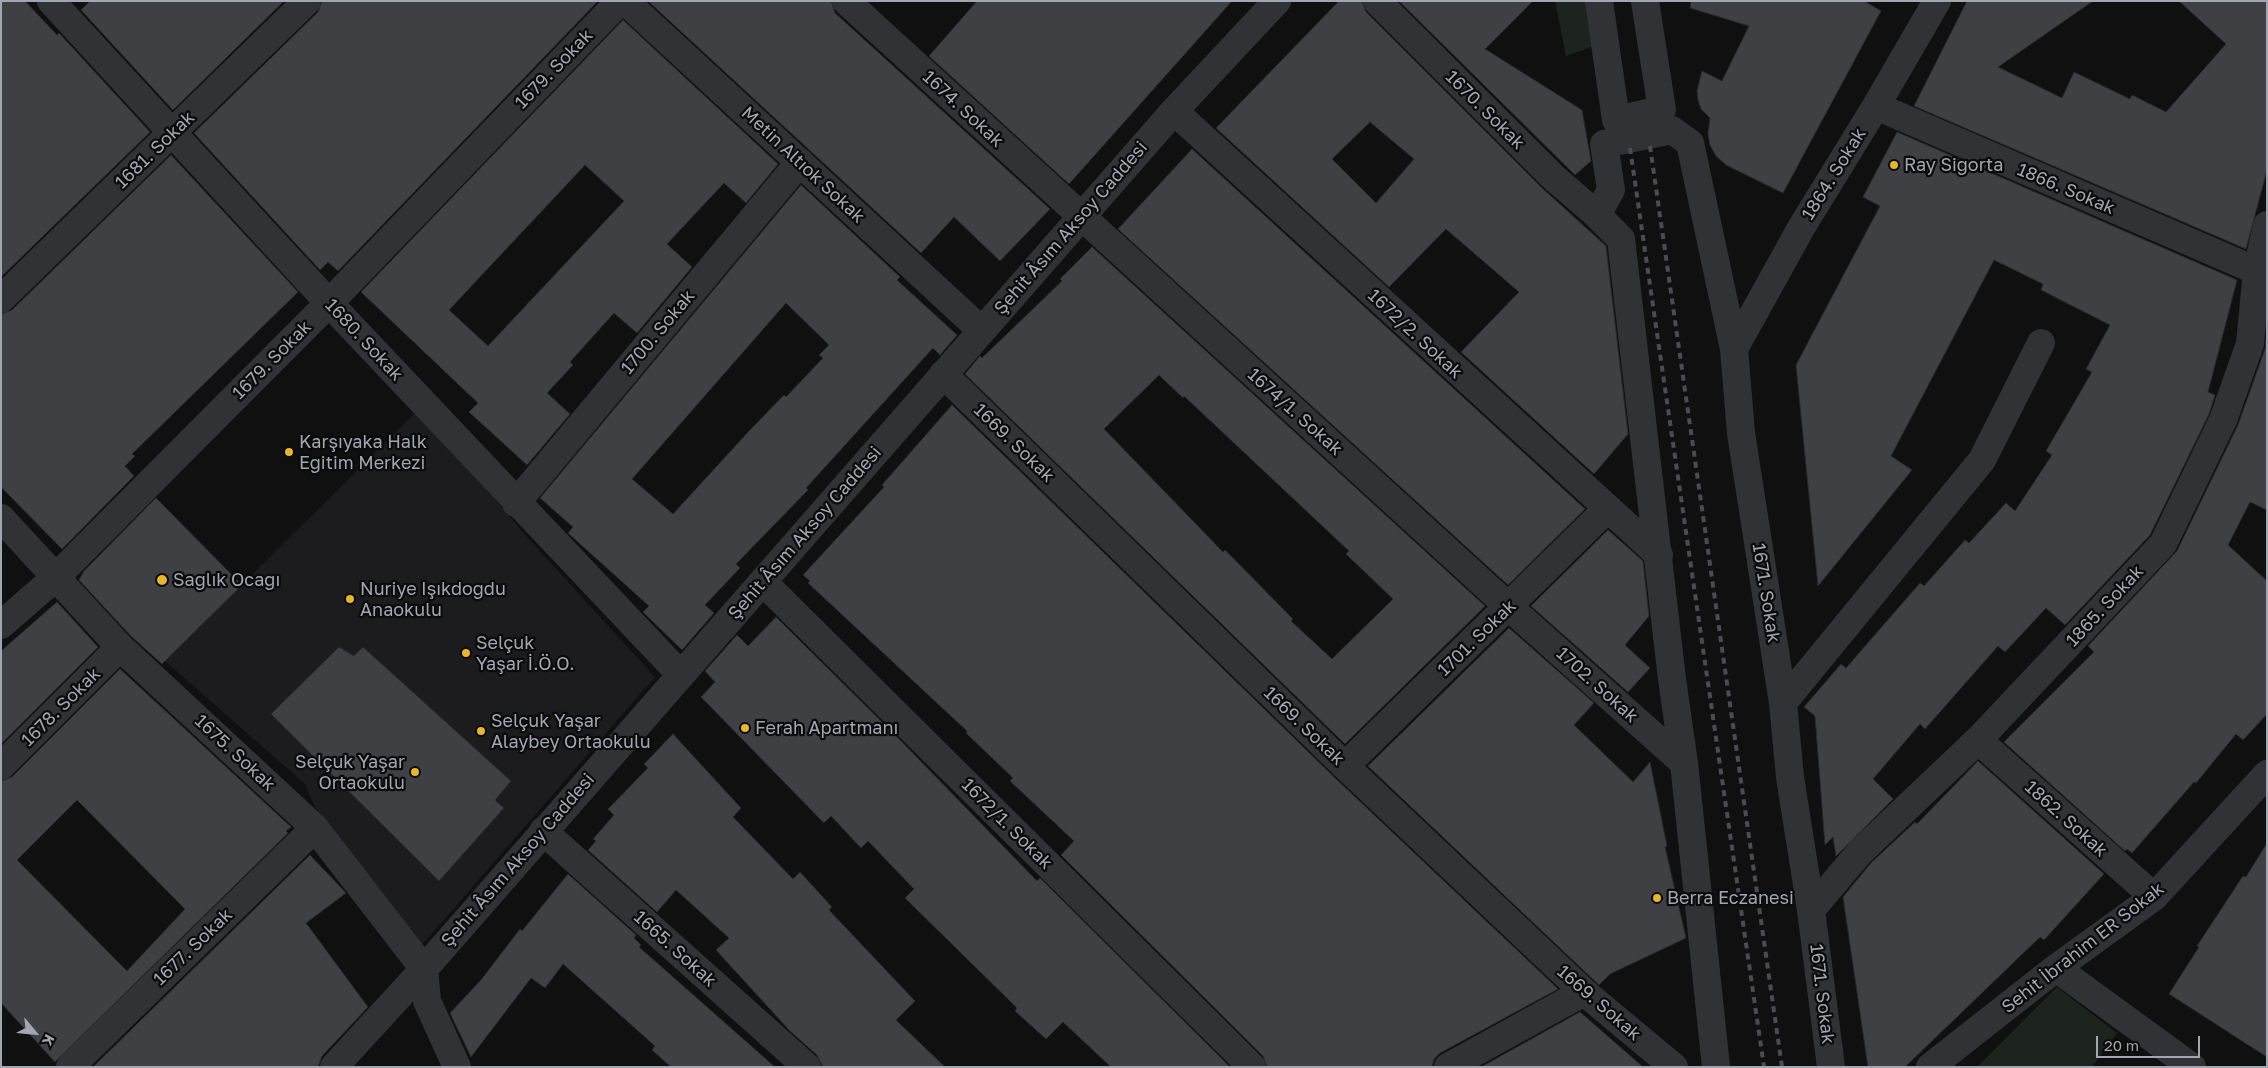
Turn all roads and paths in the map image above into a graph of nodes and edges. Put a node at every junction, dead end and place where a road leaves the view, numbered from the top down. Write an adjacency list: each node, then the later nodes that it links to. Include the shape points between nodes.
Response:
1 (51, 1): 13 (street, 1680. Sokak)
2 (308, 1): 13 (street, 1681. Sokak)
3 (620, 1): 20 (street, 1679. Sokak)
4 (625, 1): 14 (street, Metin Altıok Sokak)
5 (846, 1): 16 (street, 1674. Sokak)
6 (1277, 1): 12 (street, Şehit Âsım Aksoy Caddesi)
7 (1377, 1): 15 (street, 1670. Sokak, via 1552,176)
8 (1599, 1): 9 (street, via 1616,120 1662,110)
9 (1645, 1)
10 (1937, 1): 11 (street, 1864. Sokak)
11 (1876, 106): 18 (street, 1866. Sokak); 23 (street, 1864. Sokak, via 1800,228)
12 (1174, 111): 16 (street, Şehit Âsım Aksoy Caddesi); 26 (street, 1672/2. Sokak)
13 (173, 132): 19 (street, 1681. Sokak); 20 (street, 1680. Sokak)
14 (800, 162): 21 (street, Metin Altıok Sokak); 25 (street, 1700. Sokak)
15 (1597, 214): 23 (street, 1671. Sokak, via 1610,190 1604,144 1672,130 1690,143); 28 (street, via 1621,239)
16 (1081, 217): 21 (street, Şehit Âsım Aksoy Caddesi); 31 (street, 1674/1. Sokak)
17 (2267, 225): 18 (street, 1865. Sokak)
18 (2257, 271): 36 (street, 1865. Sokak, via 2250,344 2223,420 2163,544)
19 (1, 299)
20 (329, 303): 25 (street, 1680. Sokak); 29 (street, 1679. Sokak)
21 (981, 330): 24 (street, Şehit Âsım Aksoy Caddesi)
22 (2041, 343): 35 (street, via 1982,460)
23 (1734, 349): 35 (street, 1671. Sokak, via 1742,433)
24 (943, 374): 30 (street, Şehit Âsım Aksoy Caddesi); 39 (street, 1669. Sokak)
25 (516, 503): 34 (street, 1680. Sokak)
26 (1607, 509): 28 (street, 1672/2. Sokak); 31 (street, 1701. Sokak)
27 (1, 518): 29 (street, 1675. Sokak)
28 (1659, 555): 37 (street)
29 (55, 578): 32 (street, 1679. Sokak); 33 (street, 1675. Sokak)
30 (763, 582): 34 (street, Şehit Âsım Aksoy Caddesi); 52 (street, 1672/1. Sokak)
31 (1509, 607): 37 (street, 1702. Sokak); 39 (street, 1701. Sokak)
32 (1, 625)
33 (120, 647): 38 (street, 1678. Sokak); 41 (street, 1675. Sokak)
34 (680, 674): 42 (street, Şehit Âsım Aksoy Caddesi)
35 (1783, 703): 44 (street, 1671. Sokak, via 1790,776)
36 (1978, 740): 43 (street, 1862. Sokak); 44 (street, 1865. Sokak, via 1860,852)
37 (1684, 763): 55 (street)
38 (1, 766)
39 (1345, 766): 47 (street, 1669. Sokak)
40 (2267, 774): 43 (street, Sehit İbrahim ER Sokak)
41 (315, 828): 46 (street, 1675. Sokak); 48 (street, 1677. Sokak)
42 (543, 830): 46 (street, Şehit Âsım Aksoy Caddesi); 51 (street, 1665. Sokak)
43 (2154, 897): 45 (street, Sehit İbrahim ER Sokak)
44 (1811, 910): 56 (street, 1671. Sokak)
45 (2056, 968): 57 (street, Sehit İbrahim ER Sokak); 58 (street)
46 (424, 969): 49 (street, Şehit Âsım Aksoy Caddesi); 50 (street, via 427,1001)
47 (1584, 992): 53 (street); 54 (street, 1669. Sokak)
48 (70, 1067)
49 (334, 1067)
50 (458, 1067)
51 (807, 1067)
52 (1252, 1067)
53 (1448, 1067)
54 (1674, 1067)
55 (1716, 1067)
56 (1831, 1067)
57 (1930, 1067)
58 (2192, 1067)

